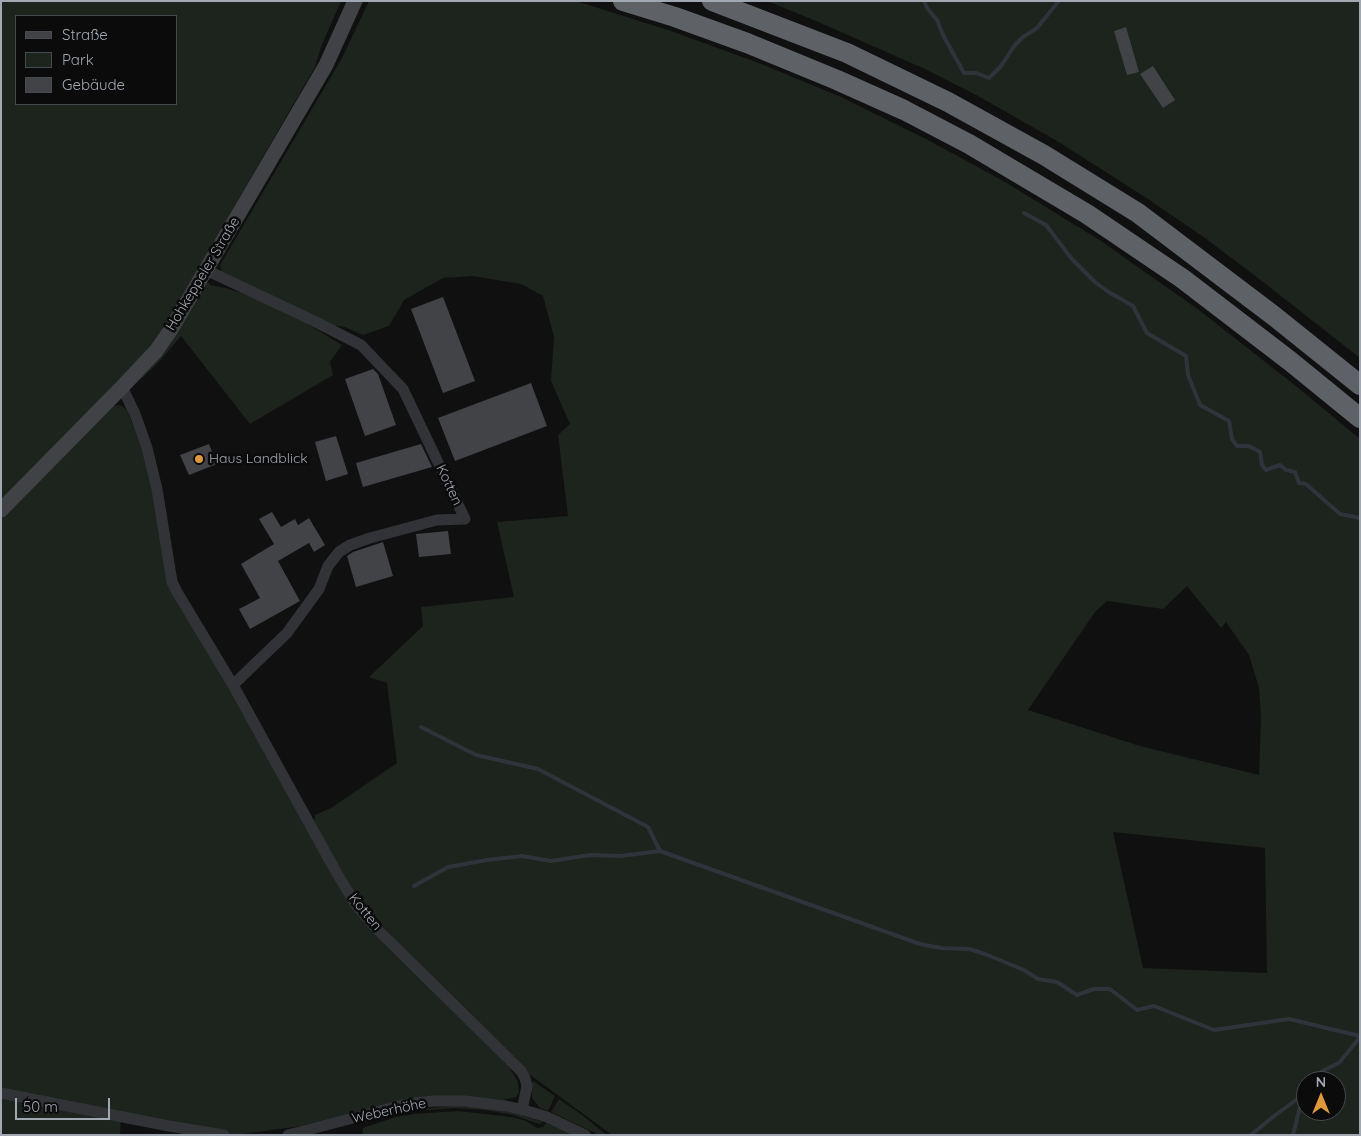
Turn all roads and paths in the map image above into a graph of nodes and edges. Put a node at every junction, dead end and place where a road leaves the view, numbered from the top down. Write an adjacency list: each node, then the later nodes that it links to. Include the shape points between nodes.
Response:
1 (355, 1): 4 (street, Hohkeppeler Straße, via 326,65)
2 (623, 1): 7 (highway, via 748,43 904,110 969,144 1087,214 1183,279)
3 (712, 1): 5 (highway, via 847,53 948,102 1044,155 1138,213)
4 (206, 270): 6 (street, Hohkeppeler Straße, via 156,351); 9 (street, Kotten, via 361,345 403,389 465,519 437,520 370,538 339,552 328,566 319,589 287,633)
5 (1360, 385)
6 (122, 387): 8 (street, Hohkeppeler Straße); 9 (street, Kotten, via 135,414 153,470 172,582)
7 (1360, 418)
8 (1, 510)
9 (234, 684): 11 (street, Kotten, via 356,905 520,1071 527,1086)
10 (1, 1093): 12 (street)
11 (522, 1110): 13 (street, Weberhöhe, via 490,1103 433,1101 406,1104); 14 (street, Weberhöhe, via 547,1117)
12 (224, 1135)
13 (288, 1135)
14 (585, 1135)

